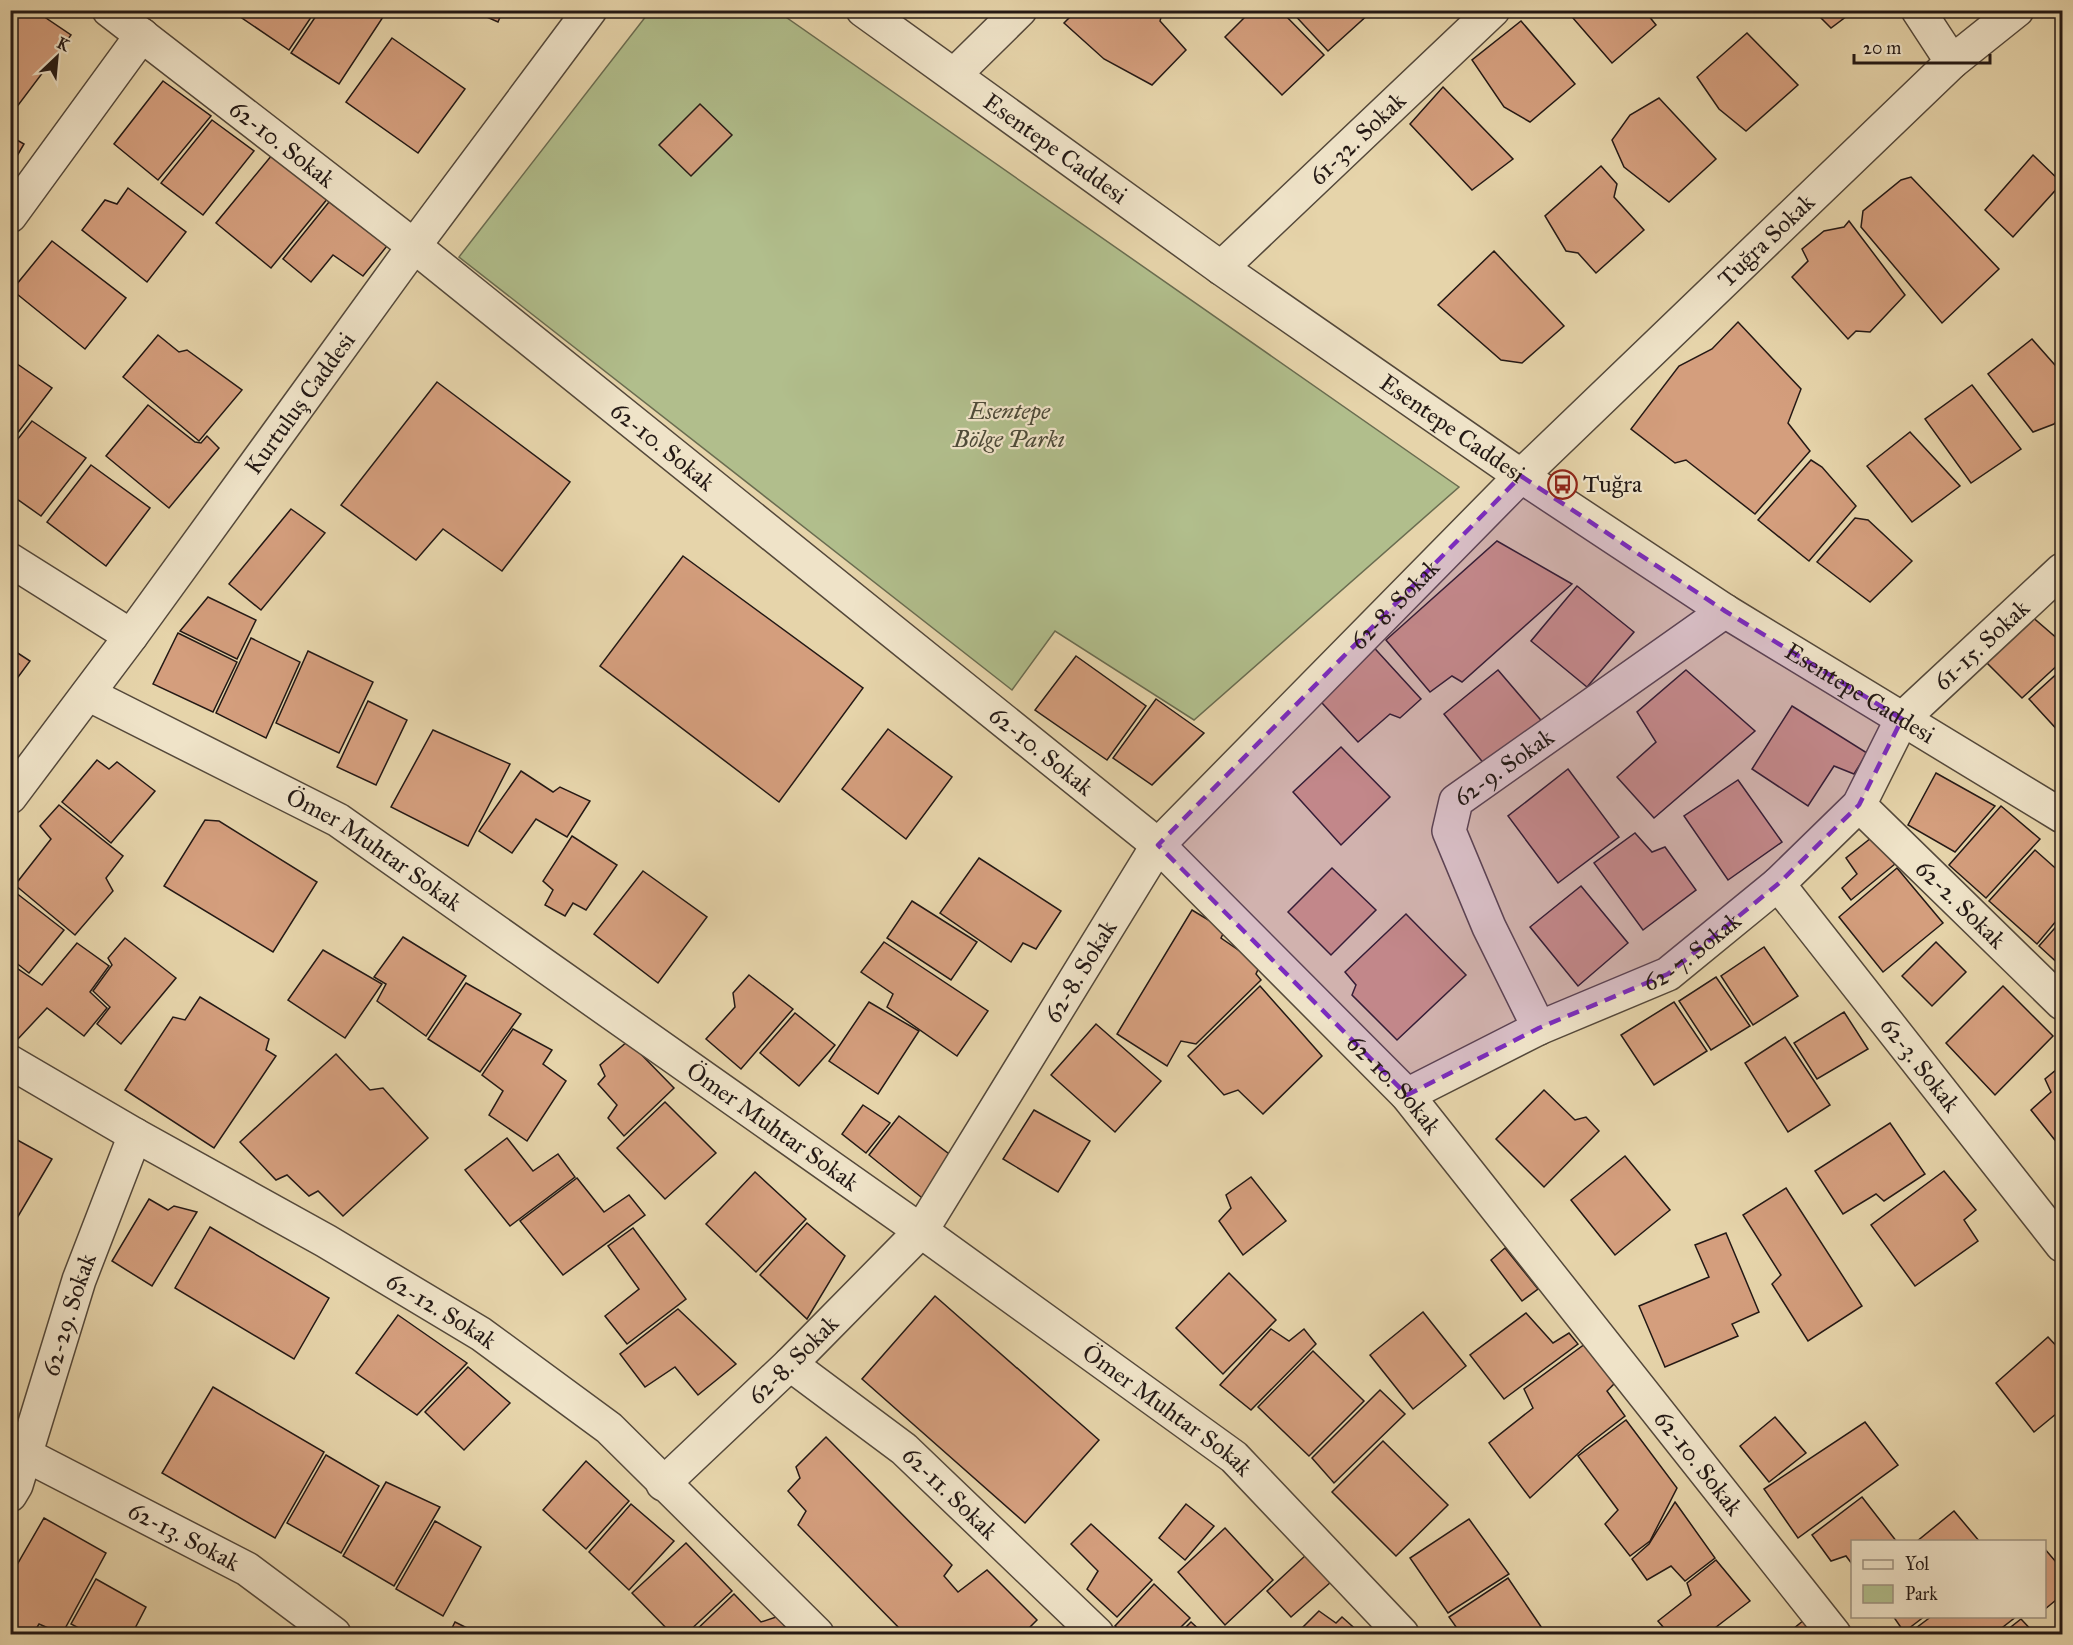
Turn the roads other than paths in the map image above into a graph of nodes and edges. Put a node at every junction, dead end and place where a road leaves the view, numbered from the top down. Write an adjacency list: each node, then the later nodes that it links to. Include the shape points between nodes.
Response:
1 (109, 10): 8 (street, 62-10. Sokak)
2 (590, 10): 12 (street, Kurtuluş Caddesi)
3 (863, 10): 10 (street, Esentepe Caddesi)
4 (1020, 10): 10 (street)
5 (1493, 10): 13 (street, 61-32. Sokak)
6 (1918, 10): 9 (street)
7 (2017, 10): 9 (street, Tuğra Sokak)
8 (142, 36): 11 (street); 12 (street, 62-10. Sokak)
9 (1952, 62): 14 (street, Tuğra Sokak)
10 (954, 75): 13 (street, Esentepe Caddesi)
11 (10, 216)
12 (414, 246): 18 (street, Kurtuluş Caddesi); 24 (street, 62-10. Sokak)
13 (1221, 268): 14 (street, Esentepe Caddesi)
14 (1521, 476): 17 (street, Esentepe Caddesi); 24 (street, 62-8. Sokak)
15 (10, 560): 18 (street)
16 (2062, 570): 20 (street, 61-15. Sokak)
17 (1725, 611): 20 (street, Esentepe Caddesi); 27 (street, 62-9. Sokak, via 1456,801 1449,831 1489,927)
18 (132, 636): 19 (street, Kurtuluş Caddesi)
19 (88, 694): 21 (street, Kurtuluş Caddesi); 31 (street, Ömer Muhtar Sokak, via 338,820)
20 (1902, 719): 22 (street, 62-7. Sokak); 23 (street, Esentepe Caddesi)
21 (10, 796)
22 (1859, 805): 25 (street, 62-7. Sokak); 26 (street, 62-2. Sokak)
23 (2062, 816)
24 (1158, 845): 29 (street, 62-10. Sokak); 31 (street, 62-8. Sokak)
25 (1778, 884): 27 (street, 62-7. Sokak, via 1668,974); 32 (street, 62-3. Sokak)
26 (2062, 1003)
27 (1539, 1028): 29 (street, 62-7. Sokak)
28 (10, 1062): 30 (street, 62-12. Sokak)
29 (1407, 1095): 41 (street, 62-10. Sokak)
30 (135, 1135): 34 (street, 62-29. Sokak, via 79,1280); 35 (street, 62-12. Sokak, via 326,1241 481,1334 609,1428)
31 (921, 1231): 33 (street, 62-8. Sokak); 40 (street, Ömer Muhtar Sokak, via 1234,1457)
32 (2062, 1245)
33 (790, 1364): 35 (street, 62-8. Sokak); 39 (street, 62-11. Sokak, via 904,1449)
34 (24, 1454): 36 (street, 62-29. Sokak); 37 (street, 62-13. Sokak, via 247,1569)
35 (663, 1484): 38 (street, 62-12. Sokak)
36 (10, 1495)
37 (334, 1635)
38 (817, 1635)
39 (1097, 1635)
40 (1402, 1635)
41 (1834, 1635)

